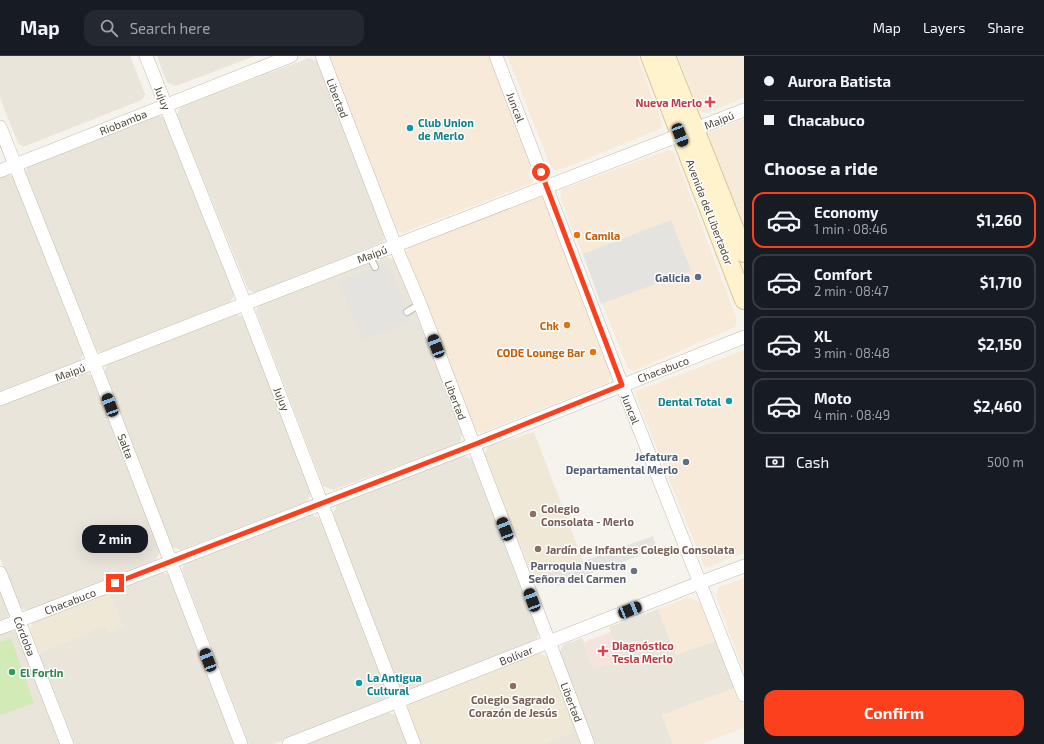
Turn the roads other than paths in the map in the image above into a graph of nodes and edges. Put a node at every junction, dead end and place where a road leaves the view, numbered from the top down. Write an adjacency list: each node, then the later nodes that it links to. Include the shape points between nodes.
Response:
1 (146, 56): 7 (street, Jujuy)
2 (291, 56): 7 (street, Riobamba)
3 (322, 56): 14 (street, Libertad)
4 (496, 56): 13 (street, Juncal)
5 (650, 56): 10 (main road, Avenida del Libertador)
6 (666, 56): 10 (main road, Avenida del Libertador)
7 (166, 105): 11 (street, Riobamba); 19 (street, Jujuy)
8 (744, 110): 10 (street, Maipú)
9 (0, 127): 11 (street, Salta)
10 (688, 132): 13 (street, Maipú); 15 (main road, Avenida del Libertador); 18 (main road, Avenida del Libertador)
11 (15, 165): 12 (street, Riobamba); 23 (street, Salta)
12 (0, 171)
13 (546, 186): 14 (street, Maipú); 24 (street, Juncal, via 592,298)
14 (395, 245): 16 (street, Maipú); 20 (street, Libertad)
15 (744, 253)
16 (369, 255): 17 (lane); 19 (street, Maipú)
17 (375, 267)
18 (744, 300)
19 (245, 304): 23 (street, Maipú); 27 (street, Jujuy)
20 (420, 304): 21 (lane); 26 (street, Libertad)
21 (407, 312)
22 (744, 337): 24 (street, Chacabuco)
23 (94, 363): 25 (street, Maipú); 28 (street, Salta)
24 (622, 385): 26 (street, Chacabuco); 31 (street, Juncal)
25 (0, 399)
26 (473, 445): 27 (street, Chacabuco); 34 (street, Libertad)
27 (322, 503): 28 (street, Chacabuco); 36 (street, Jujuy)
28 (170, 561): 32 (street, Chacabuco); 38 (street, Salta)
29 (744, 566): 31 (street, Bolívar)
30 (0, 572): 32 (street, Córdoba)
31 (699, 583): 34 (street, Bolívar); 35 (street, Juncal)
32 (20, 621): 33 (street, Chacabuco); 37 (street, Córdoba)
33 (0, 628)
34 (548, 642): 36 (street, Bolívar); 41 (street, Libertad)
35 (744, 695)
36 (398, 702): 39 (street, Bolívar); 40 (street, Jujuy)
37 (67, 744)
38 (241, 744)
39 (289, 744)
40 (414, 744)
41 (588, 744)

